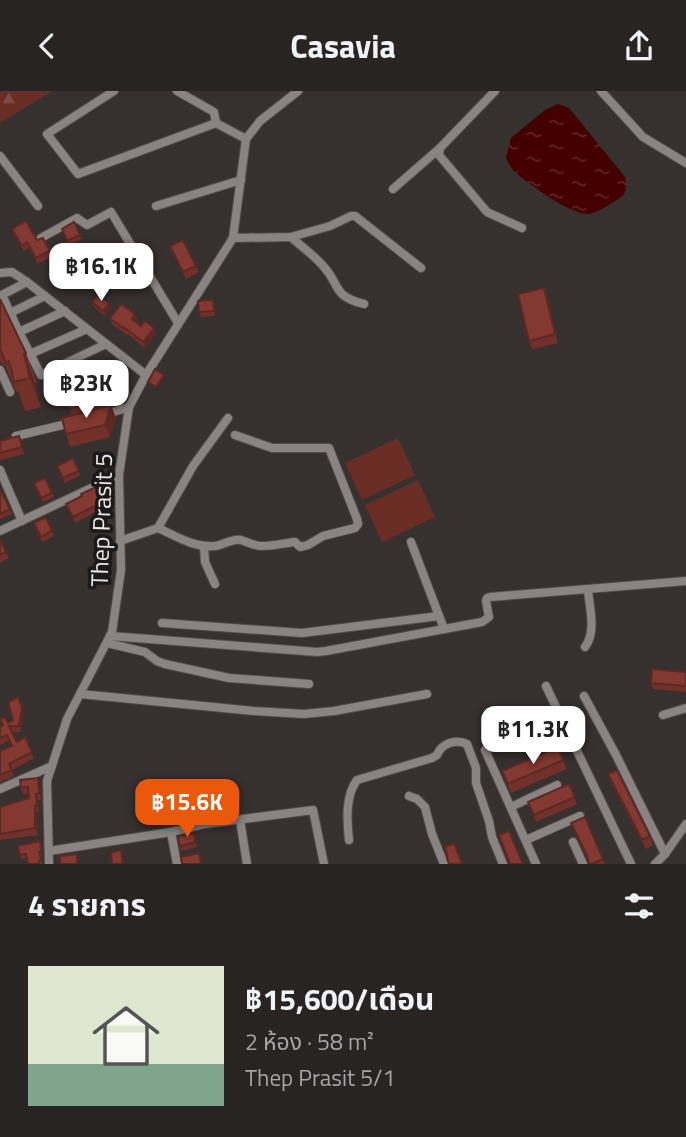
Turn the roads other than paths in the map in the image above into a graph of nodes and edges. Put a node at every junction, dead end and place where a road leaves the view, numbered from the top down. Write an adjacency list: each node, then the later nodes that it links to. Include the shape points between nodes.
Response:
1 (114, 91): 6 (street, via 47,134 78,174)
2 (177, 91): 6 (street, via 214,112)
3 (298, 91): 7 (street, via 260,121)
4 (495, 91): 8 (street)
5 (601, 91): 10 (street, via 643,137)
6 (216, 124): 7 (street)
7 (246, 139): 11 (street, Thep Prasit 5)
8 (440, 148): 12 (street); 15 (street, via 443,161 487,212)
9 (0, 156): 13 (street)
10 (686, 163)
11 (241, 180): 14 (street); 18 (street, Thep Prasit 5)
12 (393, 188)
13 (37, 206)
14 (156, 206)
15 (522, 228)
16 (291, 237): 18 (street); 20 (street, via 355,216); 26 (street, via 323,265 341,294)
17 (41, 238): 19 (street, via 77,218 87,225 111,212)
18 (233, 238): 29 (street, Thep Prasit 5)
19 (131, 246): 21 (street); 29 (street)
20 (421, 268)
21 (84, 269)
22 (0, 273): 23 (street, via 12,272)
23 (27, 282): 24 (street); 25 (street)
24 (1, 296): 28 (street)
25 (45, 296): 27 (street); 28 (street)
26 (364, 304)
27 (65, 311): 30 (street); 31 (street)
28 (10, 313): 31 (street)
29 (178, 323): 35 (street, Thep Prasit 5)
30 (86, 328): 32 (street); 33 (street)
31 (19, 332): 33 (street)
32 (106, 344): 33 (street, via 41,375); 35 (street)
33 (30, 354)
34 (0, 370): 36 (street)
35 (146, 375): 37 (street, Thep Prasit 5)
36 (10, 392)
37 (129, 408): 38 (street); 44 (street, Thep Prasit 5)
38 (94, 417)
39 (228, 418): 46 (street, via 193,466)
40 (83, 421): 42 (street)
41 (235, 435): 50 (street, via 272,448 329,448 358,524 300,547 295,542 262,546 241,540)
42 (16, 436)
43 (0, 470): 45 (street)
44 (119, 475): 45 (street); 48 (street, Thep Prasit 5)
45 (22, 521): 47 (street)
46 (158, 527): 48 (street); 50 (street)
47 (0, 531)
48 (120, 541): 57 (street, Thep Prasit 5, via 121,570)
49 (411, 542): 54 (street)
50 (204, 546): 52 (street)
51 (686, 581): 53 (street)
52 (215, 584)
53 (588, 589): 56 (street, via 490,597 487,619); 58 (street, via 592,631)
54 (439, 616): 55 (street, via 302,633); 56 (street)
55 (162, 624)
56 (444, 629): 57 (street, via 317,652)
57 (108, 639): 59 (street, via 165,664 229,678); 61 (street, Thep Prasit 5)
58 (585, 647)
59 (309, 684)
60 (546, 686): 91 (street)
61 (80, 694): 62 (street, via 304,714); 67 (street, Thep Prasit 5)
62 (426, 694)
63 (584, 697): 82 (street)
64 (686, 708): 65 (street)
65 (663, 715)
66 (485, 750): 69 (street)
67 (52, 766): 71 (street); 81 (street, Thep Prasit 5, via 47,781)
68 (506, 770): 69 (street)
69 (496, 774): 73 (street)
70 (557, 785): 73 (street)
71 (0, 789)
72 (409, 796): 87 (street, via 425,807)
73 (511, 807): 79 (street)
74 (580, 816): 79 (street)
75 (240, 820): 77 (street); 85 (street); 86 (street, via 313,810)
76 (686, 824): 82 (street)
77 (171, 832): 81 (street); 84 (street)
78 (349, 840): 88 (street, via 347,817 357,780 432,758 440,748 460,741 467,744 477,768 476,783)
79 (526, 840): 89 (street)
80 (573, 842): 90 (street)
81 (49, 851): 83 (street, Thep Prasit 5)
82 (665, 854): 92 (street)
83 (49, 864)
84 (177, 864)
85 (247, 864)
86 (324, 864)
87 (444, 864)
88 (503, 864)
89 (536, 864)
90 (583, 864)
91 (631, 864)
92 (655, 864)

